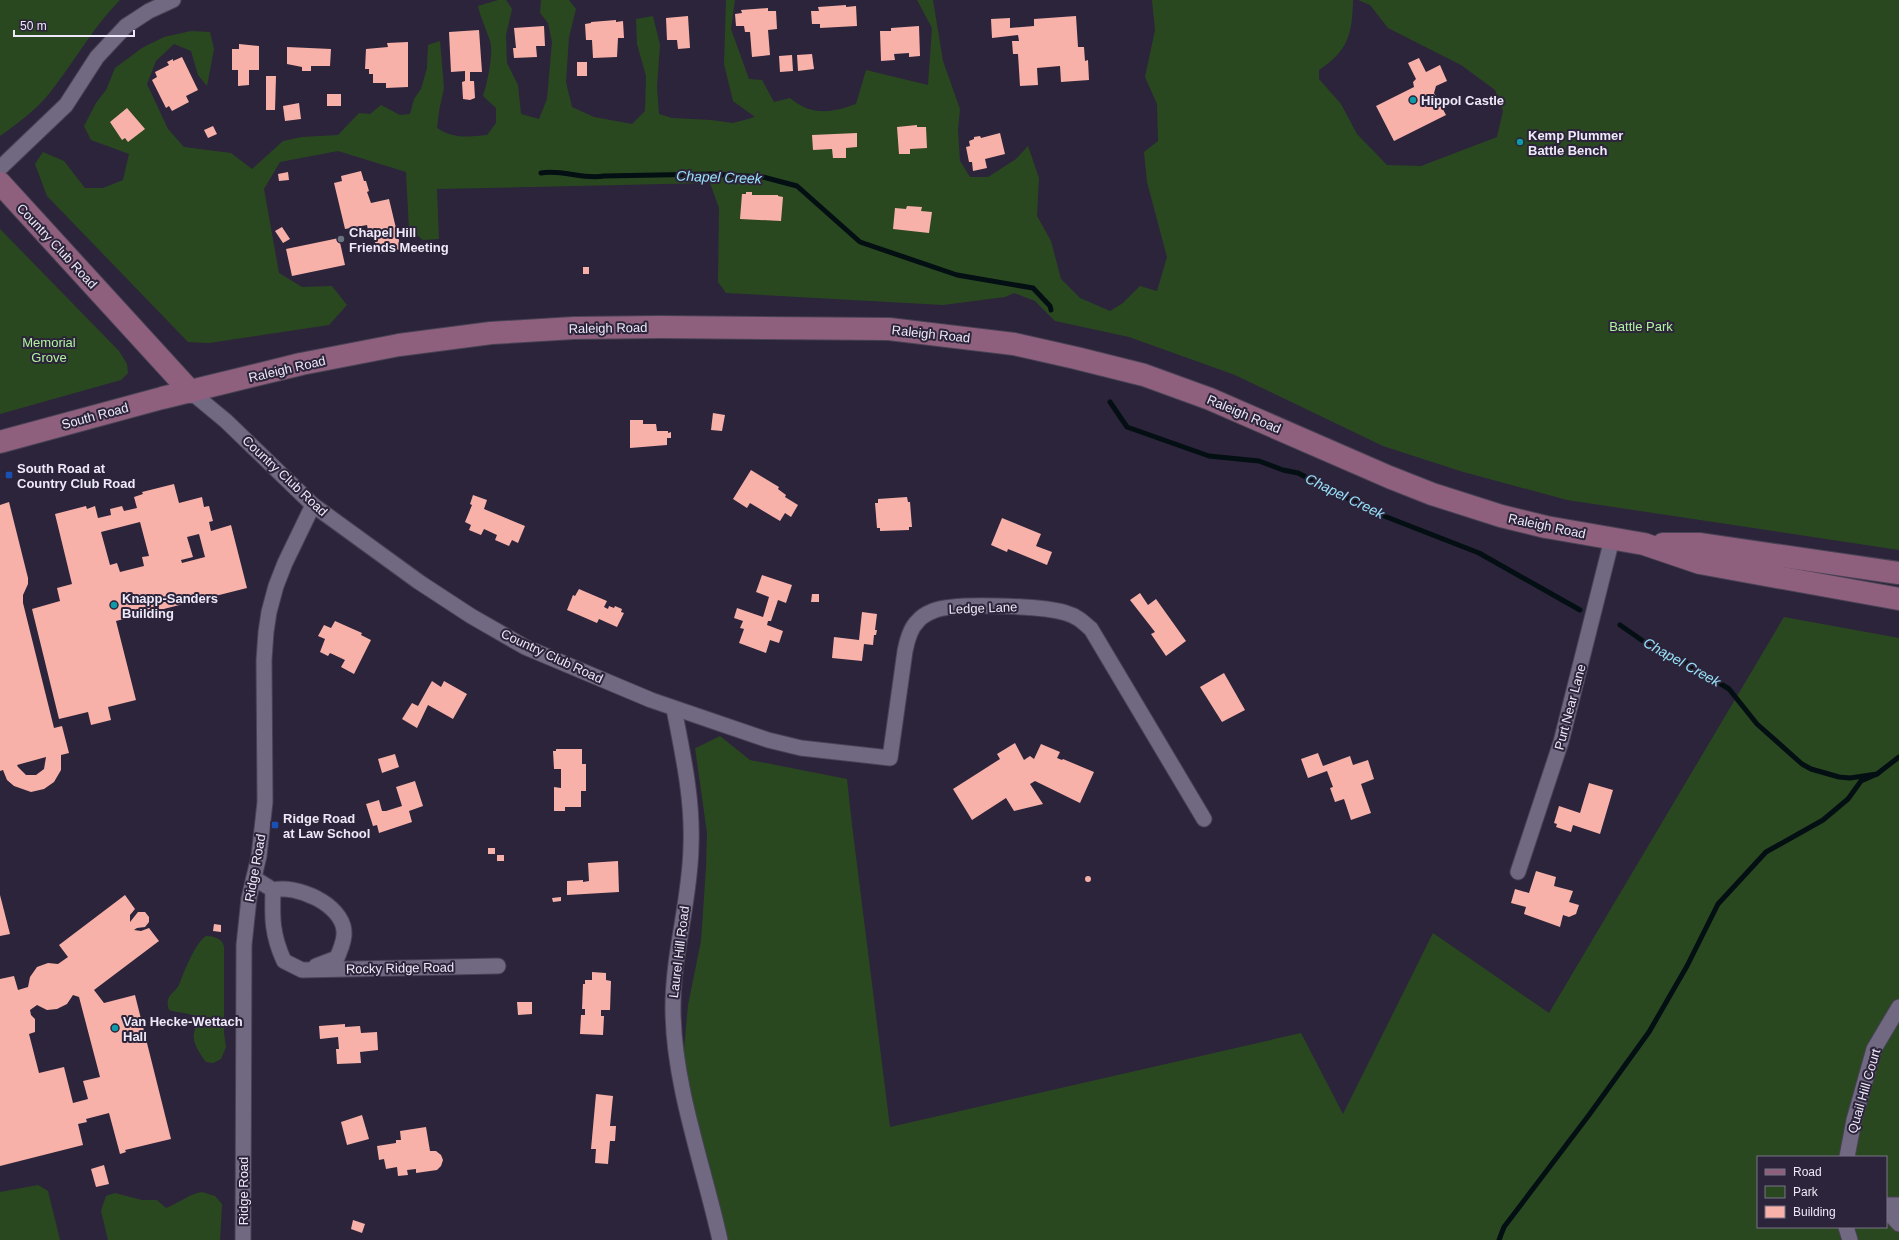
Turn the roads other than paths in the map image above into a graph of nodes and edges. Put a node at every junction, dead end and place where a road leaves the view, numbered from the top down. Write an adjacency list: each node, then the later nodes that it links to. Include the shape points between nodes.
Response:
1 (173, 0): 2 (street, via 126,26 97,57 66,105)
2 (0, 168)
3 (0, 183): 4 (main road, Country Club Road)
4 (191, 392): 5 (main road, South Road); 6 (street, Country Club Road, via 226,421); 7 (main road, Raleigh Road, via 301,364 384,348 491,333 574,328 889,329 1014,344 1144,376 1210,399 1432,494 1501,516)
5 (0, 442)
6 (313, 505): 11 (street, Country Club Road, via 419,582 525,647); 14 (street, Ridge Road, via 285,562 269,612 264,660 265,802)
7 (1612, 539): 8 (main road, Raleigh Road); 13 (street, Purt Near Lane, via 1562,742)
8 (1644, 544): 9 (main road, Raleigh Road, via 1699,544); 10 (main road, Raleigh Road, via 1700,563)
9 (1899, 573)
10 (1899, 599)
11 (674, 709): 12 (street, Ledge Lane, via 768,740 802,748 890,758 905,651 908,636 917,621 934,611 957,607 1020,606 1065,612 1078,618 1091,629); 26 (street, Laurel Hill Road, via 687,774 691,848 675,961 674,1039 694,1138)
12 (1204, 819)
13 (1518, 872)
14 (254, 878): 15 (street); 25 (street, Ridge Road, via 244,945)
15 (273, 890): 17 (street, Rocky Ridge Road, via 272,924 278,949 284,961); 17 (street, Rocky Ridge Road, via 295,890 325,904 338,916 344,931 337,958)
16 (498, 966): 17 (street, Rocky Ridge Road)
17 (302, 970)
18 (1899, 1007): 19 (street, Quail Hill Court, via 1874,1049 1854,1120)
19 (1847, 1156)
20 (1887, 1205): 21 (street)
21 (1899, 1205)
22 (1887, 1211): 23 (street)
23 (1899, 1224)
24 (1846, 1228): 27 (street)
25 (243, 1240)
26 (720, 1240)
27 (1850, 1240)

